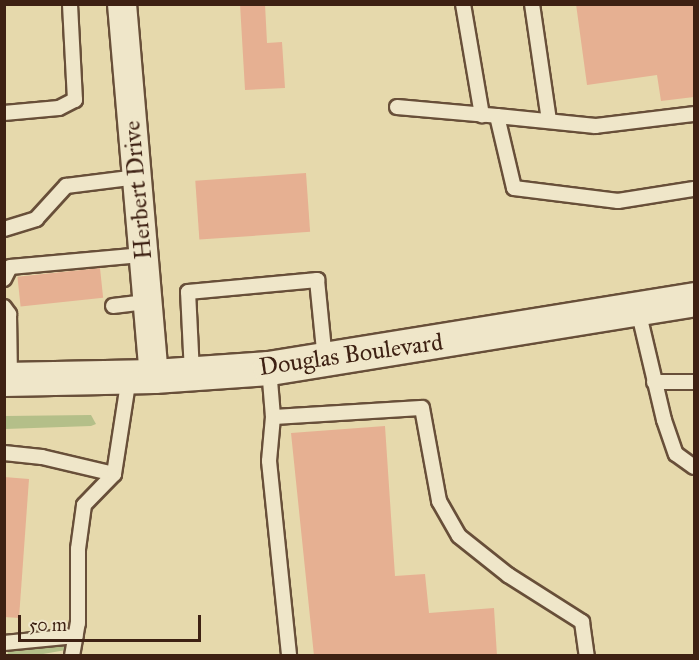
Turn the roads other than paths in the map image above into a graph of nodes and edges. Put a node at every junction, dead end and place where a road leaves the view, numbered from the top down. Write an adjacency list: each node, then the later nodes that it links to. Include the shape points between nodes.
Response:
1 (70, 4): 6 (lane, via 75,100 59,108)
2 (122, 4): 11 (street, Herbert Drive)
3 (463, 4): 8 (lane)
4 (532, 4): 10 (lane)
5 (397, 106): 8 (lane)
6 (4, 113)
7 (694, 114): 10 (lane, via 595,126)
8 (482, 115): 9 (lane)
9 (496, 116): 10 (lane); 12 (lane, via 514,188 618,201)
10 (549, 121)
11 (137, 177): 13 (lane, via 66,186 36,219); 14 (street, Herbert Drive)
12 (694, 189)
13 (4, 228)
14 (143, 255): 15 (lane); 17 (street, Herbert Drive)
15 (7, 273)
16 (694, 299): 20 (main road, Douglas Boulevard)
17 (148, 302): 18 (lane); 24 (street, Herbert Drive)
18 (113, 306)
19 (4, 307): 25 (lane, via 9,314)
20 (638, 310): 21 (main road, Douglas Boulevard); 26 (lane)
21 (325, 360): 22 (main road, Douglas Boulevard); 23 (lane, via 317,280 188,292)
22 (269, 368): 23 (main road, Douglas Boulevard); 28 (lane)
23 (192, 373): 24 (main road, Douglas Boulevard)
24 (141, 376): 25 (main road, Douglas Boulevard); 31 (lane)
25 (7, 379)
26 (654, 382): 27 (lane); 30 (lane, via 676,454)
27 (694, 382)
28 (273, 417): 35 (lane, via 269,461); 36 (lane, via 422,408 439,501 459,536 508,575 582,622)
29 (4, 453): 31 (lane, via 42,457)
30 (694, 467)
31 (114, 474): 32 (lane, via 84,505 78,549)
32 (76, 636): 33 (lane); 34 (lane)
33 (4, 644)
34 (72, 656)
35 (289, 656)
36 (587, 656)

